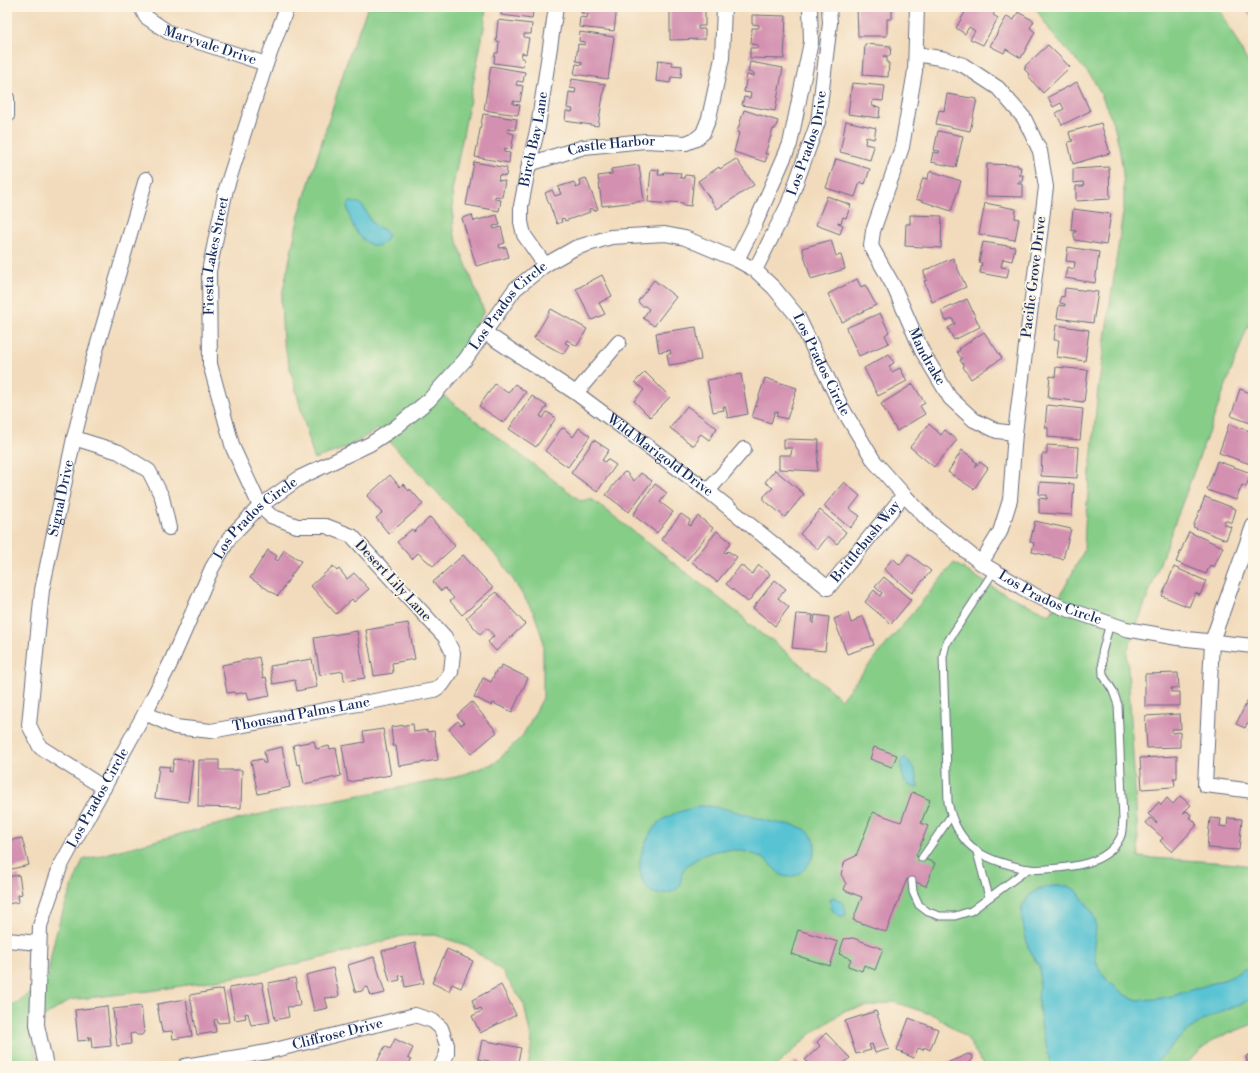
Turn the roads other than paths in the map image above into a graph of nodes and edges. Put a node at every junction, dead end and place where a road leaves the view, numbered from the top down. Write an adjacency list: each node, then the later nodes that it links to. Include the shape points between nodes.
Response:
1 (141, 7): 9 (street, Maryvale Drive, via 146,17 168,32)
2 (286, 7): 9 (street, Fiesta Lakes Street)
3 (556, 7): 12 (street, Birch Bay Lane, via 538,127)
4 (724, 7): 12 (street, Castle Harbor, via 722,58 710,118 703,133 696,139 686,143 645,141 584,147)
5 (810, 7): 14 (street, Los Prados Drive, via 811,42 790,144)
6 (829, 7): 16 (street, Los Prados Drive, via 830,23 818,122 788,205)
7 (918, 7): 8 (street)
8 (916, 54): 20 (street, Mandrake, via 902,147 873,231 871,246 894,288 922,351 950,398 974,420 997,430); 20 (street, Pacific Grove Drive, via 963,65 998,88 1024,118 1040,151 1046,187)
9 (266, 64): 25 (street, Fiesta Lakes Street, via 226,189 209,271 210,364 233,448)
10 (7, 98): 11 (street)
11 (7, 116)
12 (529, 164): 15 (street, Birch Bay Lane, via 520,222 524,235)
13 (146, 180): 21 (street, Signal Drive, via 94,357)
14 (737, 260): 15 (street, Los Prados Circle, via 685,238 665,234 611,237 576,248); 16 (street, Los Prados Circle)
15 (545, 265): 17 (street, Los Prados Circle, via 515,289)
16 (755, 270): 24 (street, Los Prados Circle, via 798,317 841,406 874,460)
17 (484, 332): 19 (street, Wild Marigold Drive); 25 (street, Los Prados Circle, via 465,360 429,400 396,427 370,444 301,477)
18 (619, 342): 19 (street)
19 (576, 393): 23 (street, Wild Marigold Drive)
20 (1015, 433): 28 (street, Pacific Grove Drive, via 1010,500 1000,532)
21 (74, 438): 27 (street, via 119,452 149,471 162,497); 36 (street, Signal Drive, via 42,590 29,725 40,747)
22 (744, 450): 23 (street)
23 (708, 491): 30 (street, Wild Marigold Drive)
24 (904, 495): 28 (street, Los Prados Circle, via 931,523); 30 (street, Brittlebush Way)
25 (260, 506): 34 (street, Desert Lily Lane, via 271,516 297,526 326,526 352,536 446,637 453,653); 35 (street, Los Prados Circle, via 230,537 212,568 170,664)
26 (1253, 526): 32 (street)
27 (169, 528)
28 (981, 563): 29 (street, Los Prados Circle)
29 (994, 571): 31 (street, Los Prados Circle, via 1036,596); 38 (lane, via 946,644 943,657 948,802)
30 (828, 588)
31 (1110, 623): 32 (street, Los Prados Circle, via 1126,629); 41 (lane, via 1102,652 1103,675 1118,705 1123,820 1121,837 1101,858 1071,868)
32 (1212, 641): 33 (street, Los Prados Circle); 37 (street, via 1205,785)
33 (1253, 646)
34 (451, 672): 35 (street, Thousand Palms Lane, via 442,685 434,690 211,731 175,726)
35 (145, 713): 36 (street, Los Prados Circle)
36 (104, 788): 45 (street, Los Prados Circle, via 60,868 40,926)
37 (1253, 791)
38 (951, 816): 39 (lane, via 965,841); 40 (lane)
39 (977, 852): 41 (lane, via 1003,864); 43 (lane)
40 (922, 858)
41 (1028, 869): 43 (lane)
42 (912, 881): 43 (lane, via 913,892 919,905 928,912 940,916 955,916 971,911)
43 (989, 897)
44 (7, 940): 45 (street)
45 (38, 942): 46 (street, Los Prados Circle, via 38,1025)
46 (46, 1066)
47 (185, 1066): 48 (street, Cliffrose Drive, via 267,1052 415,1015 433,1021 441,1028 447,1045 447,1054)
48 (441, 1066)

